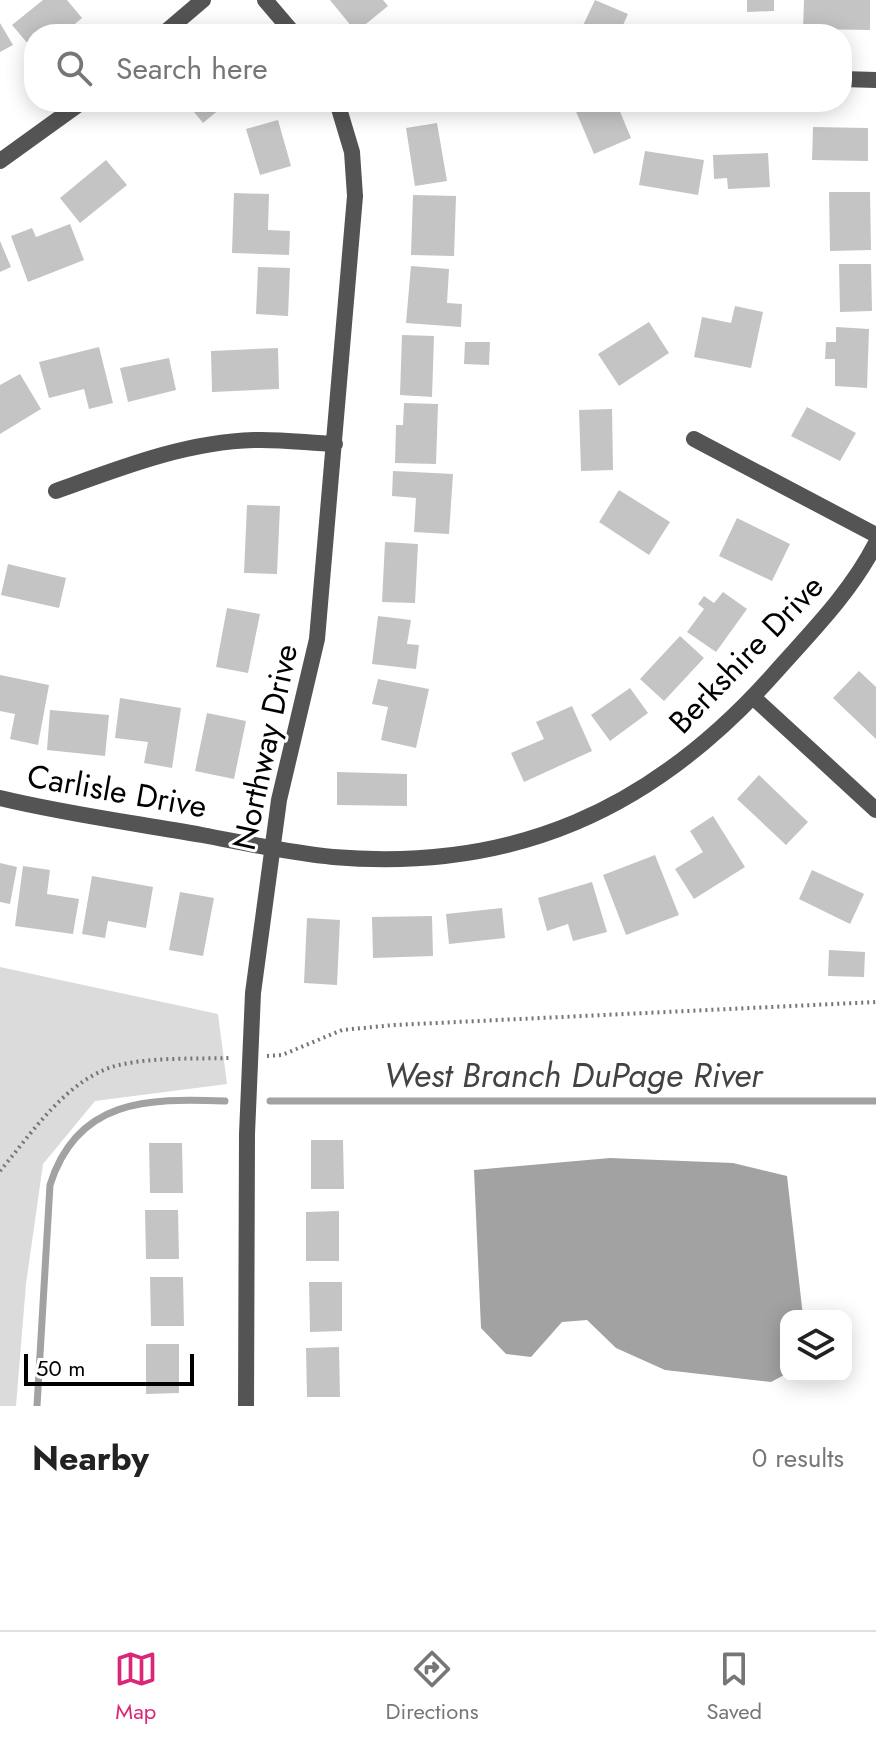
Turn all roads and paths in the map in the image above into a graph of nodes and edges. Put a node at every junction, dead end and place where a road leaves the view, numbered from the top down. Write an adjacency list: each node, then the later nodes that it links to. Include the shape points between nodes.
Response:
1 (203, 0): 3 (street)
2 (265, 0): 4 (street)
3 (175, 24)
4 (285, 24)
5 (852, 79): 6 (street)
6 (876, 80)
7 (68, 112): 9 (street)
8 (340, 112): 11 (street, Northway Drive, via 352,152 355,196)
9 (0, 161)
10 (694, 439): 13 (street)
11 (335, 444): 12 (street, via 217,443 145,459); 18 (street, Northway Drive, via 317,639)
12 (56, 491)
13 (876, 535)
14 (876, 543): 15 (street, Berkshire Drive, via 844,594)
15 (753, 697): 17 (street); 18 (street, Berkshire Drive, via 644,790 603,812 510,845 372,858)
16 (0, 798): 18 (street, Carlisle Drive)
17 (876, 810)
18 (271, 848): 23 (street, Northway Drive, via 249,1057)
19 (876, 1002): 20 (path, via 382,1026 342,1030)
20 (274, 1056)
21 (225, 1058): 22 (path, via 120,1065 93,1076 69,1093)
22 (0, 1171)
23 (246, 1406)

